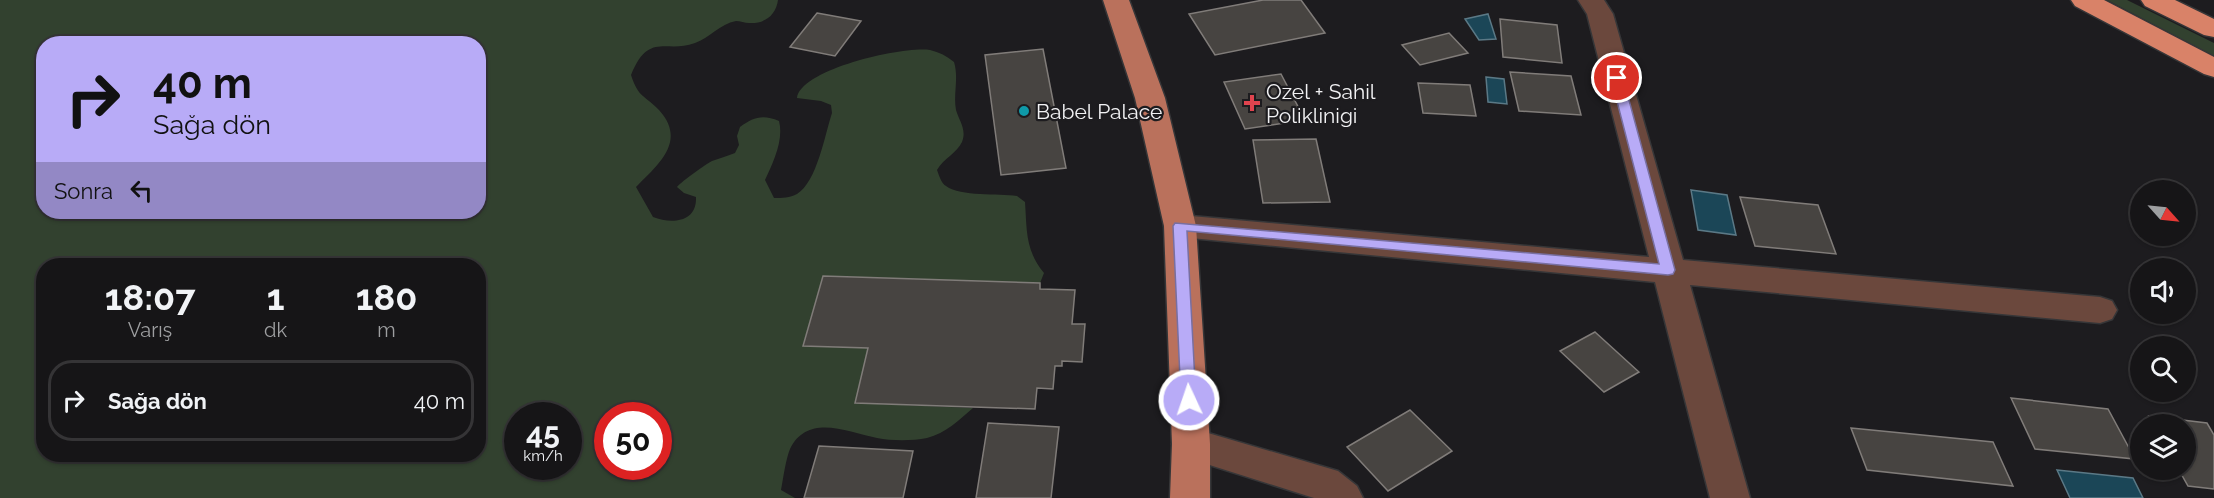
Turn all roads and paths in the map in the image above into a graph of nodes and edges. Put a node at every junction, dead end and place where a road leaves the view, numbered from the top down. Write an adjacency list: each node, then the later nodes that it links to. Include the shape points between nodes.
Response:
1 (1592, 0): 8 (street, via 1600,14)
2 (2084, 0): 6 (highway)
3 (2154, 0): 5 (highway)
4 (1122, 1): 7 (main road)
5 (2214, 29)
6 (2214, 68)
7 (1180, 226): 8 (street); 10 (main road)
8 (1668, 270): 9 (street); 13 (street)
9 (2100, 310)
10 (1191, 444): 11 (main road); 12 (street, via 1324,483)
11 (1190, 498)
12 (1342, 498)
13 (1730, 498)

